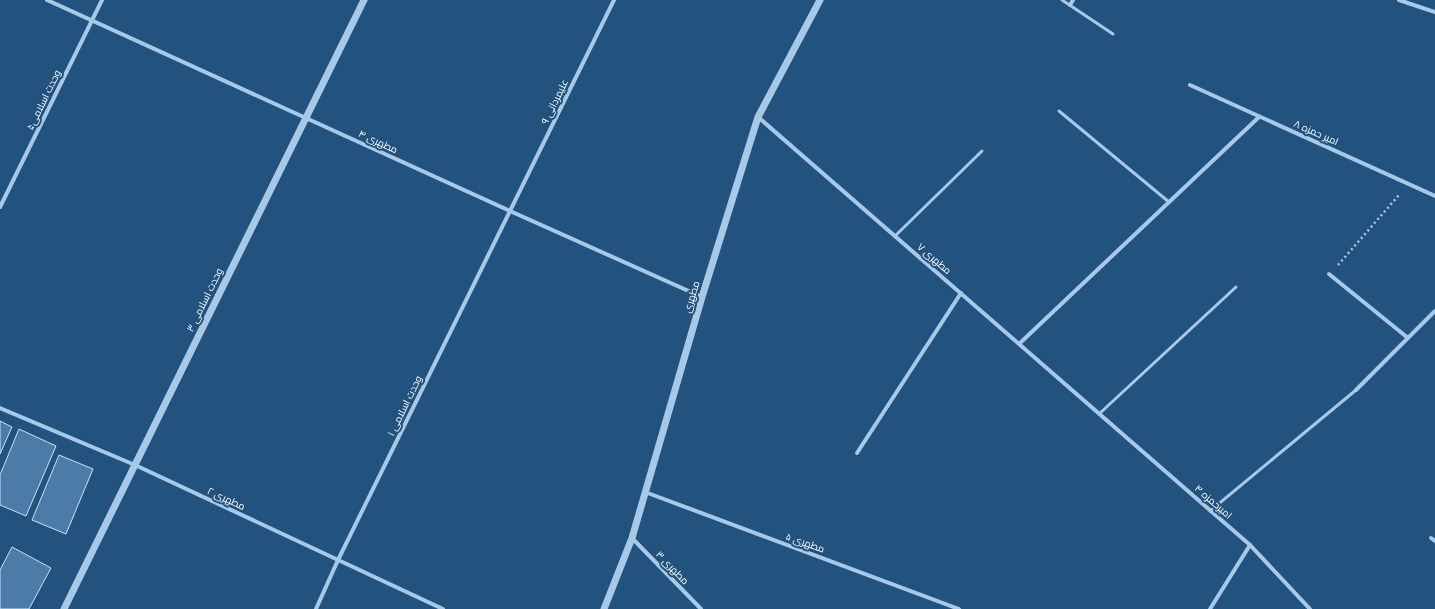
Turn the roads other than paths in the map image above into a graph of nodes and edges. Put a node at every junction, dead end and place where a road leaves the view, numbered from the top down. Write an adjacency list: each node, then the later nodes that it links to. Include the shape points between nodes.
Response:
1 (47, 0): 11 (street, مطهری ۴)
2 (102, 0): 11 (street, وحدت اسلامی۵)
3 (364, 0): 17 (street, وحدت اسلامی ۳)
4 (614, 0): 22 (street, علیمردانی ۹)
5 (820, 0): 15 (street, مطهری)
6 (1062, 0): 9 (lane)
7 (1073, 0): 9 (street)
8 (1399, 0): 10 (street)
9 (1070, 5): 12 (lane)
10 (1435, 12)
11 (92, 20): 17 (street, مطهری ۴); 21 (street, وحدت اسلامی۵)
12 (1113, 34)
13 (1190, 86): 16 (street, امیر حمزه ۸)
14 (1059, 111): 20 (lane)
15 (758, 117): 23 (street, مطهری ۷); 27 (street, مطهری)
16 (1259, 117): 19 (street, امیر حمزه ۸); 20 (street)
17 (306, 118): 22 (street, مطهری ۴); 35 (street, وحدت اسلامی ۳)
18 (982, 151): 23 (lane)
19 (1435, 196)
20 (1169, 202): 30 (street)
21 (0, 207)
22 (510, 211): 27 (street, مطهری ۴); 42 (street, وحدت اسلامی ۱)
23 (895, 236): 26 (street, مطهری ۷)
24 (1330, 274): 29 (street)
25 (1236, 287): 33 (lane)
26 (961, 293): 30 (street, مطهری ۷); 34 (street)
27 (702, 297): 36 (street, مطهری)
28 (1435, 311): 29 (street)
29 (1408, 338): 31 (street)
30 (1019, 344): 33 (street, مطهری ۷)
31 (1356, 390): 37 (lane)
32 (0, 408): 35 (street, مطهری ۲)
33 (1099, 414): 37 (street, امیرحمزه ۴)
34 (857, 453)
35 (135, 465): 42 (street, مطهری ۲); 43 (street, وحدت اسلامی ۳)
36 (644, 492): 38 (street, مطهری); 48 (street, مطهری ۵)
37 (1210, 511): 41 (street, امیرحمزه ۴)
38 (632, 538): 46 (street, مطهری); 47 (street, مطهری ۳)
39 (1431, 538): 40 (street)
40 (1435, 542)
41 (1250, 545): 49 (street); 50 (street, امیرحمزه ۴)
42 (338, 560): 44 (street, وحدت اسلامی ۱); 45 (street, مطهری ۲)
43 (64, 609)
44 (316, 609)
45 (443, 609)
46 (604, 609)
47 (701, 609)
48 (959, 609)
49 (1210, 609)
50 (1310, 609)

